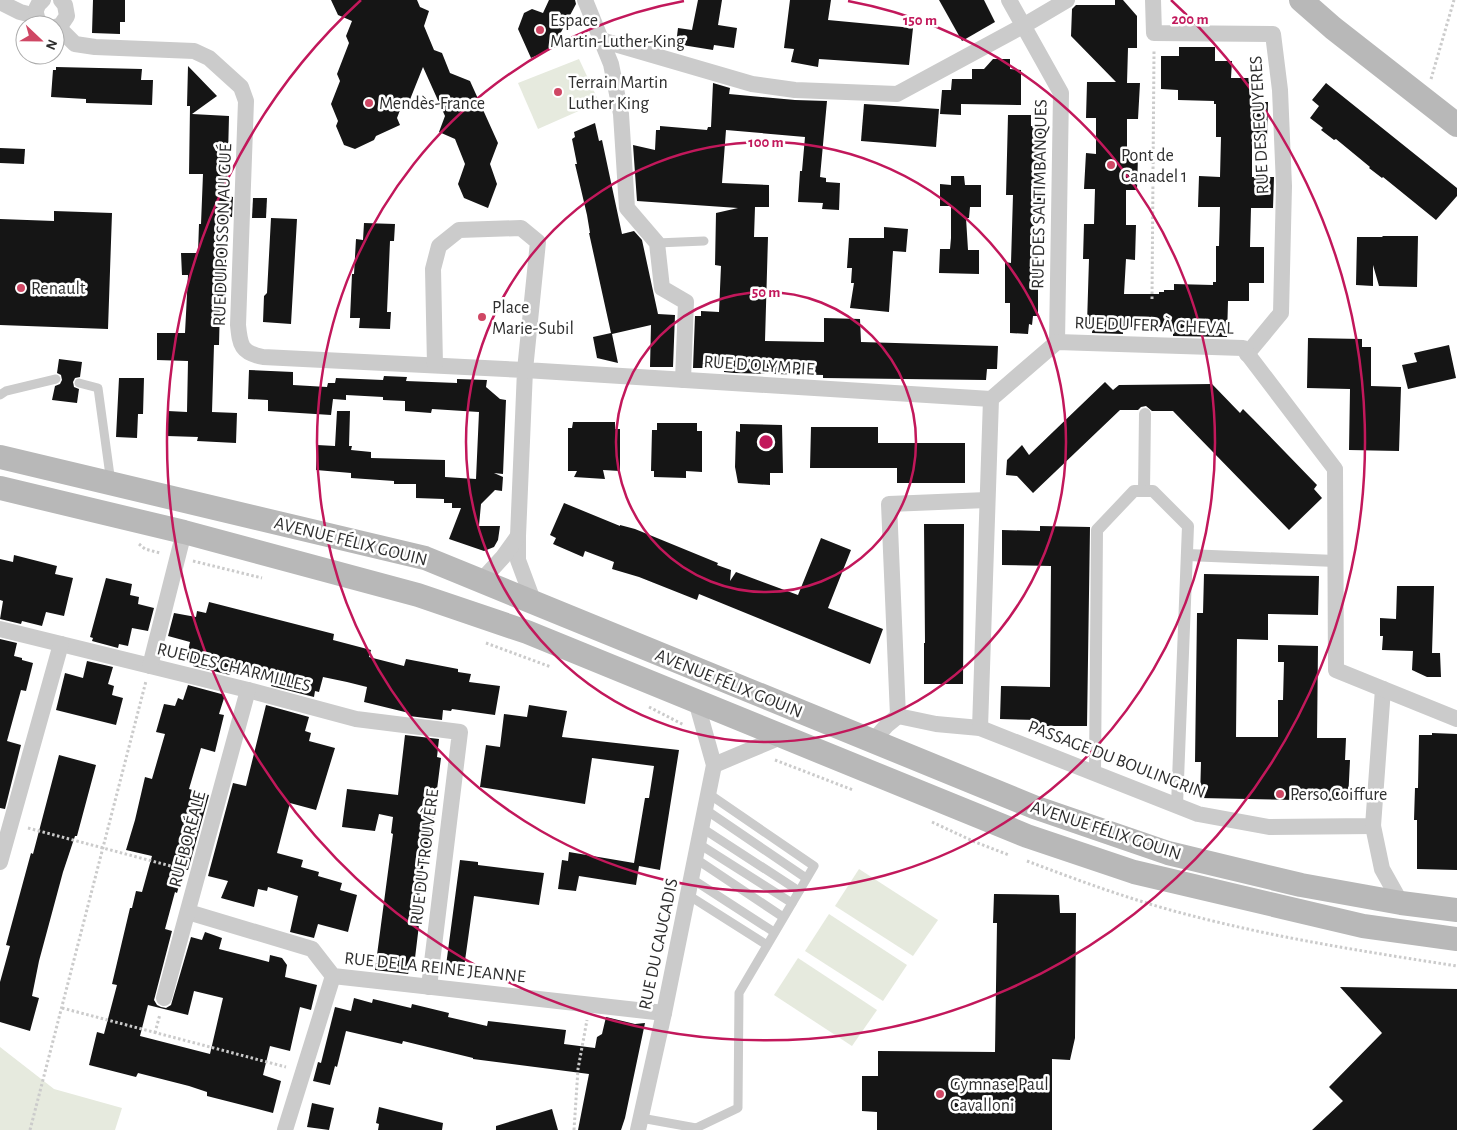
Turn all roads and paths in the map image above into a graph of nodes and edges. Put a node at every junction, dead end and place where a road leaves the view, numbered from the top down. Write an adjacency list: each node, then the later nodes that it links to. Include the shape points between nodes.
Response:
1 (43, 0): 11 (street, via 37,7)
2 (61, 0): 12 (street, via 65,6)
3 (585, 0): 16 (street)
4 (1009, 0): 13 (street, RUE DES SALTIMBANQUES)
5 (1067, 0): 13 (street)
6 (1153, 0): 14 (street)
7 (1301, 0): 17 (main road)
8 (1454, 0): 17 (path)
9 (0, 2): 10 (street)
10 (27, 15)
11 (42, 15)
12 (65, 19)
13 (1023, 26): 16 (street, via 897,94 795,90 752,84); 22 (street, RUE DES SALTIMBANQUES, via 1061,93)
14 (1154, 33): 21 (path); 23 (street, RUE DES ECUYERES, via 1273,34 1280,90 1284,186 1281,313)
15 (65, 37): 24 (street, RUE DU POISSON AU GUÉ, via 74,44 95,47 194,51 209,58 241,88 246,101 238,325 244,350 262,357)
16 (601, 40): 20 (street, via 611,64 621,114 626,208)
17 (1424, 100): 18 (main road)
18 (1457, 125)
19 (704, 241): 20 (lane)
20 (657, 243): 27 (street, via 662,288 686,302)
21 (1152, 299)
22 (1057, 342): 23 (street, RUE DU FER À CHEVAL, via 1243,348); 30 (street, RUE DU FER À CHEVAL)
23 (1248, 354): 40 (street, RUE DU FER À CHEVAL, via 1335,470)
24 (435, 366): 25 (street, RUE DU POISSON AU GUÉ); 25 (street, via 433,269 439,246 459,230 521,228 538,242)
25 (525, 370): 27 (street, RUE D'OLYMPIE); 38 (street)
26 (56, 379): 29 (lane, via 6,391)
27 (683, 380): 30 (street, RUE D'OLYMPIE)
28 (80, 383): 33 (lane, via 98,388)
29 (0, 396)
30 (991, 399): 36 (street)
31 (1145, 414): 35 (street)
32 (0, 457): 33 (main road, AVENUE FÉLIX GOUIN)
33 (112, 483): 43 (main road, AVENUE FÉLIX GOUIN, via 425,558)
34 (0, 488): 37 (main road, AVENUE FÉLIX GOUIN)
35 (1144, 490): 39 (street, via 1152,491 1188,526); 62 (street, via 1134,491 1097,530)
36 (987, 500): 54 (street, via 889,504); 56 (street)
37 (184, 532): 48 (street); 52 (main road, AVENUE FÉLIX GOUIN, via 418,595 527,632)
38 (518, 536): 43 (street); 44 (street, via 518,560)
39 (1186, 555): 40 (street); 64 (street)
40 (1335, 561): 50 (street, RUE DU FER À CHEVAL, via 1336,670)
41 (208, 565): 42 (path)
42 (270, 580)
43 (481, 581): 44 (main road, AVENUE FÉLIX GOUIN)
44 (534, 603): 60 (main road, AVENUE FÉLIX GOUIN)
45 (0, 629): 47 (street, RUE DES CHARMILLES)
46 (481, 641): 49 (path)
47 (61, 644): 48 (street, RUE DES CHARMILLES); 65 (street)
48 (150, 666): 51 (street, RUE DES CHARMILLES); 68 (path)
49 (554, 668)
50 (1383, 689): 55 (street, RUE DU FER À CHEVAL); 66 (street)
51 (248, 690): 58 (street, RUE DES CHARMILLES, via 356,719); 70 (street, RUE BORÉALE)
52 (696, 701): 59 (main road, AVENUE FÉLIX GOUIN); 61 (street, RUE DU CAUCADIS)
53 (643, 704): 57 (path, via 684,724)
54 (898, 716): 56 (street, PASSAGE DU BOULINGRIN); 60 (street)
55 (1457, 719)
56 (980, 728): 62 (street, PASSAGE DU BOULINGRIN)
57 (689, 731)
58 (460, 732): 84 (street, RUE DU TROUVÈRE)
59 (783, 736): 61 (street); 81 (main road, AVENUE FÉLIX GOUIN, via 1027,836 1134,872 1362,926)
60 (872, 742): 76 (main road, AVENUE FÉLIX GOUIN, via 1034,807 1168,853 1301,885)
61 (714, 765): 63 (street, RUE DU CAUCADIS)
62 (1096, 772): 64 (street, PASSAGE DU BOULINGRIN)
63 (707, 802): 67 (street, RUE DU CAUCADIS); 71 (lane); 71 (lane, via 814,866)
64 (1177, 805): 66 (street, PASSAGE DU BOULINGRIN, via 1198,814 1270,827)
65 (11, 823): 68 (path); 69 (street)
66 (1373, 826): 76 (street, via 1382,869)
67 (699, 844): 72 (street, RUE DU CAUCADIS); 73 (lane); 75 (lane); 79 (lane)
68 (103, 849): 70 (path); 87 (path)
69 (0, 862)
70 (198, 873): 78 (street, RUE BORÉALE)
71 (806, 878): 73 (lane)
72 (692, 879): 74 (street, RUE DU CAUCADIS); 80 (lane)
73 (799, 891): 75 (lane)
74 (688, 895): 82 (lane); 88 (street, RUE DU CAUCADIS)
75 (792, 903): 79 (lane)
76 (1401, 903): 77 (main road, AVENUE FÉLIX GOUIN)
77 (1457, 910)
78 (188, 912): 83 (street, RUE DE LA REINE JEANNE, via 312,949); 85 (street, RUE BORÉALE)
79 (783, 917): 80 (lane)
80 (774, 932): 82 (lane)
81 (1457, 939)
82 (767, 945): 90 (lane, via 739,993 738,1108 696,1128)
83 (333, 976): 84 (street, RUE DE LA REINE JEANNE); 89 (street)
84 (429, 987): 86 (street, RUE DE LA REINE JEANNE)
85 (164, 998)
86 (589, 1005): 88 (street, RUE DE LA REINE JEANNE); 93 (path, via 578,1069)
87 (62, 1008): 89 (path); 91 (path)
88 (664, 1013): 90 (street, RUE DU CAUCADIS)
89 (303, 1071): 92 (street)
90 (639, 1124)
91 (30, 1130)
92 (285, 1130)
93 (574, 1130)

